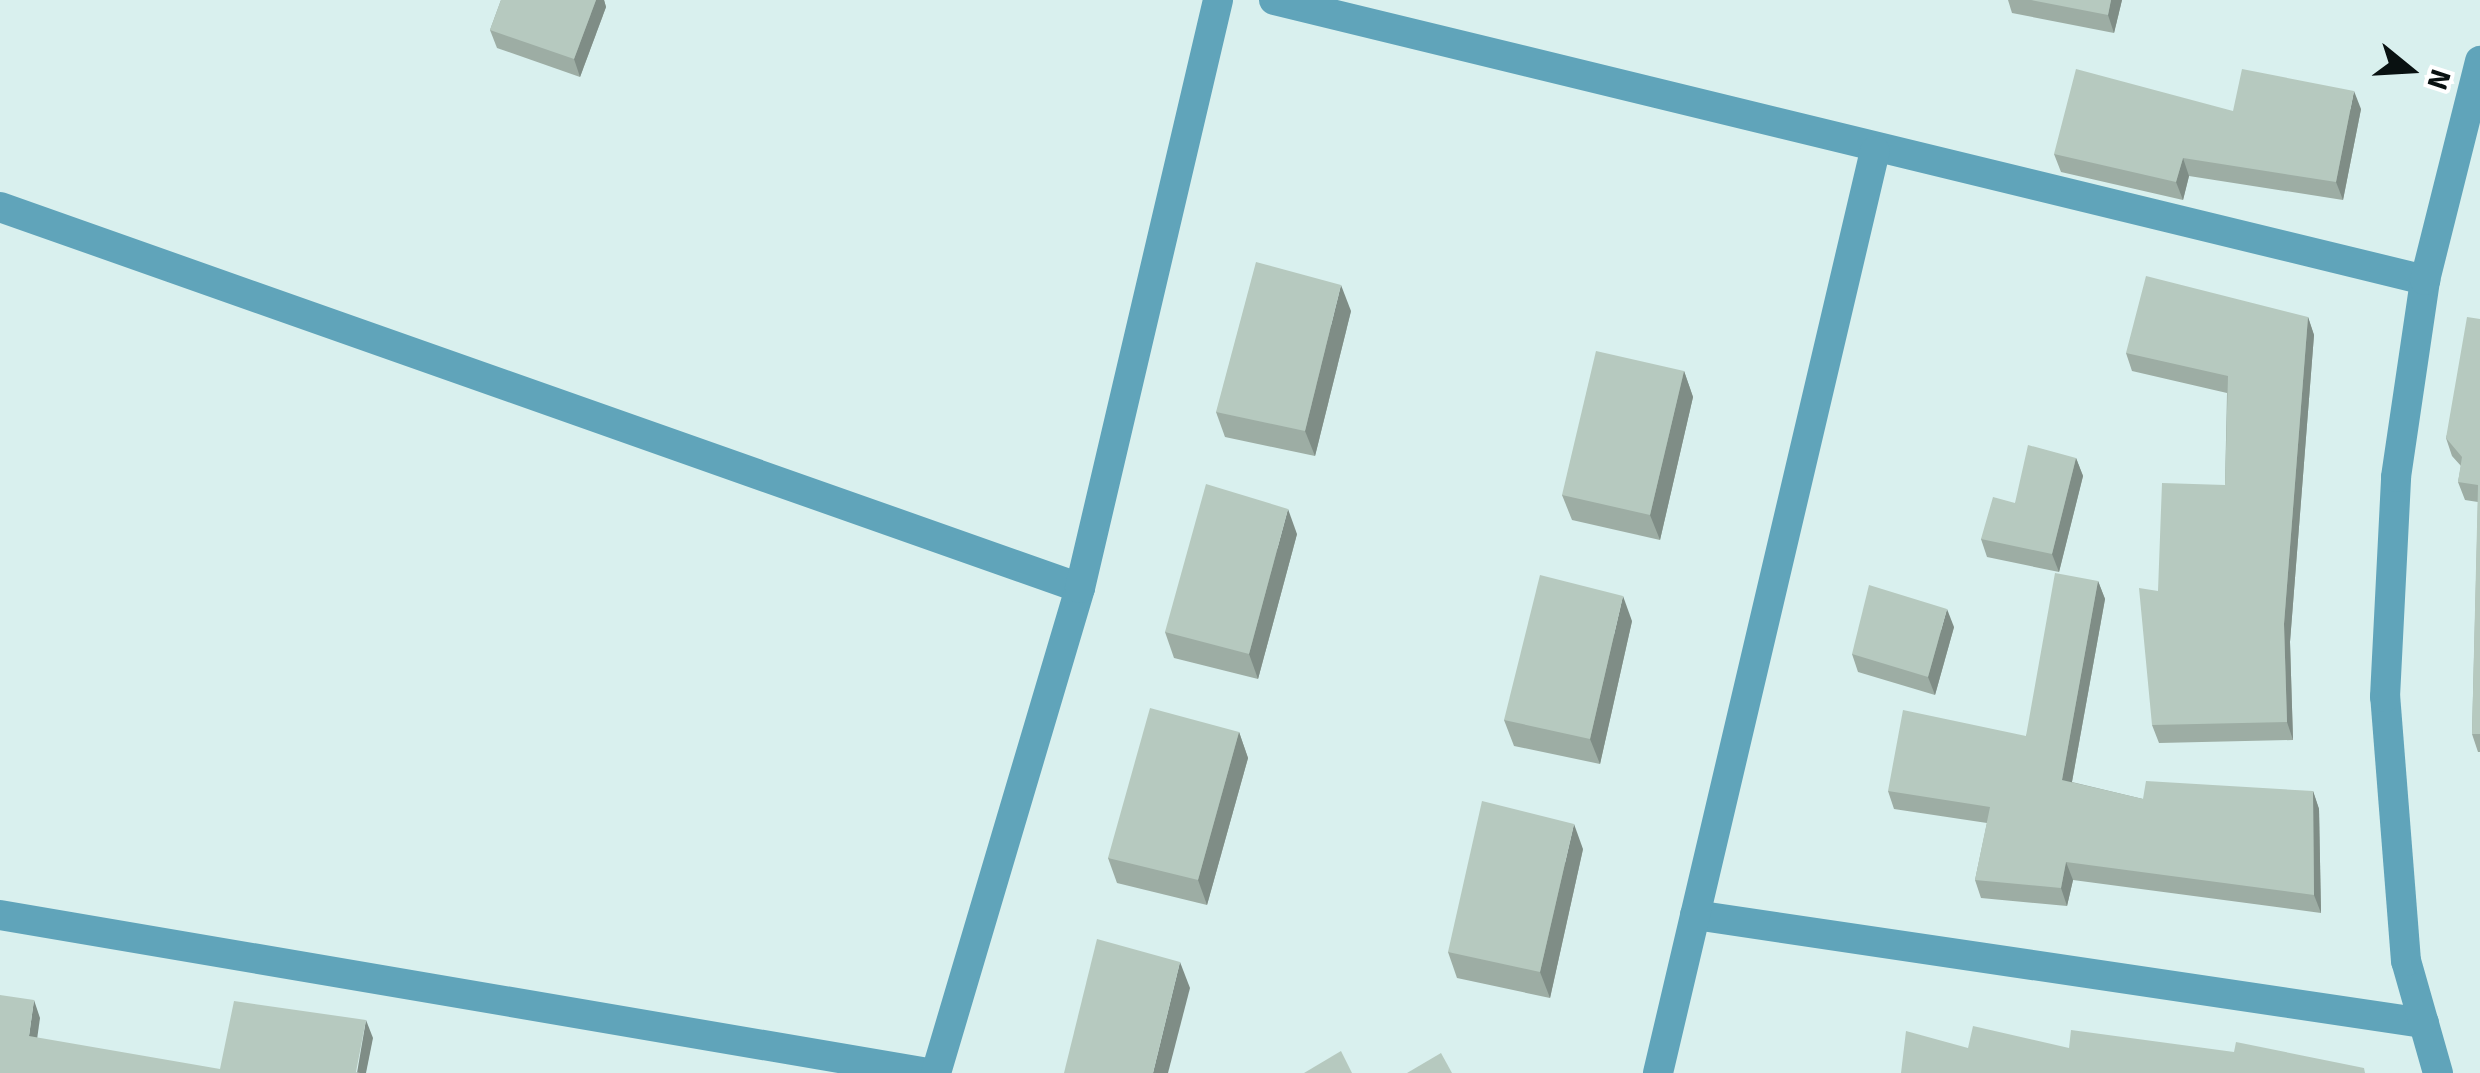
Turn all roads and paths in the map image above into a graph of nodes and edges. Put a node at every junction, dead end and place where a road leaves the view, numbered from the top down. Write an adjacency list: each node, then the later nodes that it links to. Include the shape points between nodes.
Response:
1 (1218, 0): 7 (street)
2 (1274, 0): 4 (street)
3 (2480, 61): 6 (street)
4 (1875, 151): 6 (street); 9 (street)
5 (0, 207): 7 (street)
6 (2425, 280): 10 (street, via 2396,477 2385,697 2406,961)
7 (1080, 588): 12 (street)
8 (0, 914): 11 (street)
9 (1695, 915): 10 (street); 13 (street)
10 (2424, 1023): 14 (street)
11 (926, 1073)
12 (936, 1073)
13 (1658, 1073)
14 (2438, 1073)

